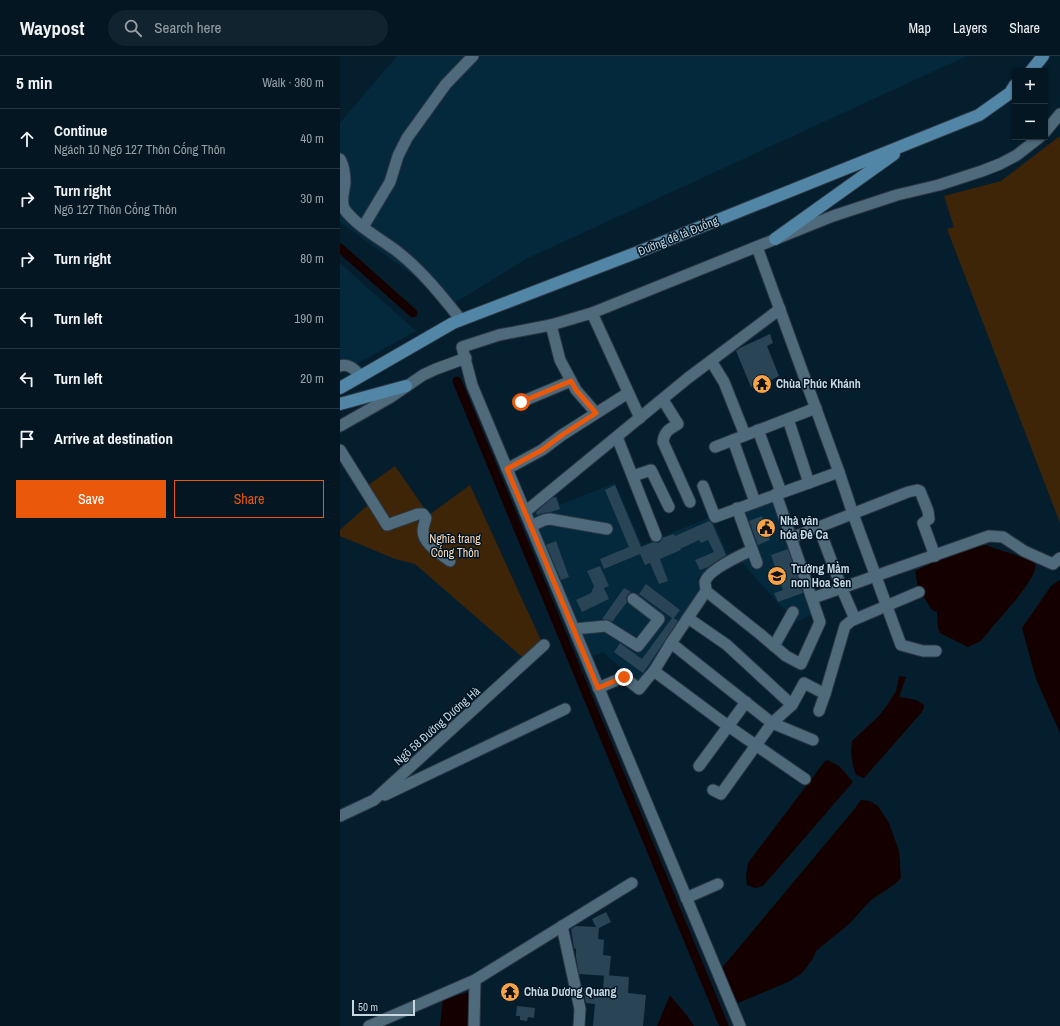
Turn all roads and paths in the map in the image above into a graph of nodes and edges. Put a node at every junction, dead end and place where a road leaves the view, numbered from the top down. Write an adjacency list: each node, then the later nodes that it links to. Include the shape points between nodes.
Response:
1 (473, 56): 12 (street, via 446,84 407,138 390,182)
2 (1034, 56): 4 (main road)
3 (1043, 56): 5 (main road)
4 (1026, 68)
5 (1033, 68)
6 (1012, 90): 10 (main road, Đường đê tả Đuống, via 979,115)
7 (1060, 114): 8 (street)
8 (1048, 128)
9 (1036, 140): 13 (street, via 1017,155 982,171 877,201)
10 (911, 142): 13 (main road); 17 (main road, Đường đê tả Đuống)
11 (340, 159): 12 (street, via 345,172 343,205)
12 (363, 227): 17 (street, via 420,272)
13 (776, 239): 14 (street)
14 (757, 247): 15 (street); 16 (street)
15 (780, 309): 20 (street); 30 (street)
16 (592, 313): 18 (street); 26 (street)
17 (461, 320): 22 (main road, Đường đê tả Đuống)
18 (551, 325): 19 (street, via 499,335 462,347); 23 (street, via 560,360)
19 (466, 358): 24 (street, via 431,372); 41 (street, via 472,385)
20 (711, 361): 27 (street); 36 (street, via 724,382)
21 (340, 366): 22 (street, via 349,366)
22 (361, 376): 25 (main road, Đường đê tả Đuống)
23 (571, 381): 28 (street); 31 (street)
24 (406, 386): 29 (main road); 34 (street)
25 (340, 388)
26 (628, 393): 31 (street); 32 (street)
27 (663, 400): 32 (street); 47 (street, via 678,424 666,432 663,442)
28 (521, 402)
29 (340, 404)
30 (816, 408): 33 (street); 42 (street)
31 (596, 413): 41 (street, via 542,450)
32 (640, 418): 37 (street)
33 (788, 419): 35 (street); 44 (street)
34 (340, 426)
35 (758, 430): 36 (street); 46 (street)
36 (745, 435): 38 (street)
37 (617, 437): 43 (street); 51 (street)
38 (733, 440): 39 (street); 48 (street)
39 (715, 447)
40 (340, 450): 61 (street, via 387,525 423,514 426,518 424,537)
41 (507, 469): 51 (street)
42 (839, 472): 44 (street); 52 (street)
43 (633, 476): 49 (street, via 651,470); 56 (street)
44 (809, 483): 46 (street)
45 (703, 486): 50 (street, via 715,517)
46 (778, 493): 48 (street); 57 (street)
47 (690, 502)
48 (755, 502): 50 (street)
49 (670, 507)
50 (736, 508): 58 (street)
51 (525, 512): 53 (street)
52 (853, 514): 54 (street); 59 (street, via 908,492 920,491 929,519 923,523); 63 (street)
53 (531, 526): 55 (street, via 550,519); 73 (street)
54 (819, 528): 57 (street); 64 (street)
55 (606, 529)
56 (656, 536)
57 (791, 538): 67 (street)
58 (752, 550): 62 (street); 65 (street, via 710,573 705,581)
59 (935, 556): 60 (street, via 989,536 1003,538 1053,564); 63 (street)
60 (1060, 558)
61 (450, 562)
62 (757, 563)
63 (876, 576): 64 (street); 69 (street)
64 (842, 589): 67 (street); 72 (street)
65 (706, 591): 71 (street); 76 (street)
66 (919, 592): 69 (street)
67 (813, 598): 76 (street, via 820,622 801,664)
68 (633, 599): 73 (street, via 659,619 638,646 606,626)
69 (887, 606): 72 (street); 77 (street, via 902,645 923,651)
70 (793, 612): 76 (street)
71 (688, 618): 74 (street); 82 (street, via 727,645)
72 (856, 619): 80 (street, via 845,626)
73 (574, 629): 79 (street)
74 (671, 643): 78 (street); 81 (street)
75 (544, 646): 92 (street, Ngõ 58 Đường Dương Hà)
76 (774, 646)
77 (936, 651)
78 (654, 671): 79 (street, via 639,689 624,677); 86 (street)
79 (598, 688): 96 (street)
80 (825, 694): 82 (street, via 804,683); 84 (street)
81 (746, 702): 85 (street); 86 (street)
82 (792, 705): 85 (street)
83 (565, 709): 92 (street)
84 (819, 711)
85 (772, 722): 87 (street); 88 (street)
86 (728, 726): 88 (street); 89 (street)
87 (813, 740)
88 (756, 745): 90 (street); 91 (street, via 721,794)
89 (699, 766)
90 (805, 779)
91 (714, 790)
92 (374, 800): 93 (street, Ngõ 58 Đường Dương Hà)
93 (340, 816)
94 (632, 882): 97 (street)
95 (718, 884): 96 (street)
96 (686, 898): 102 (street)
97 (562, 926): 98 (street); 101 (street, via 580,1009)
98 (475, 980): 99 (street); 100 (street)
99 (369, 1026)
100 (474, 1026)
101 (579, 1026)
102 (740, 1026)

